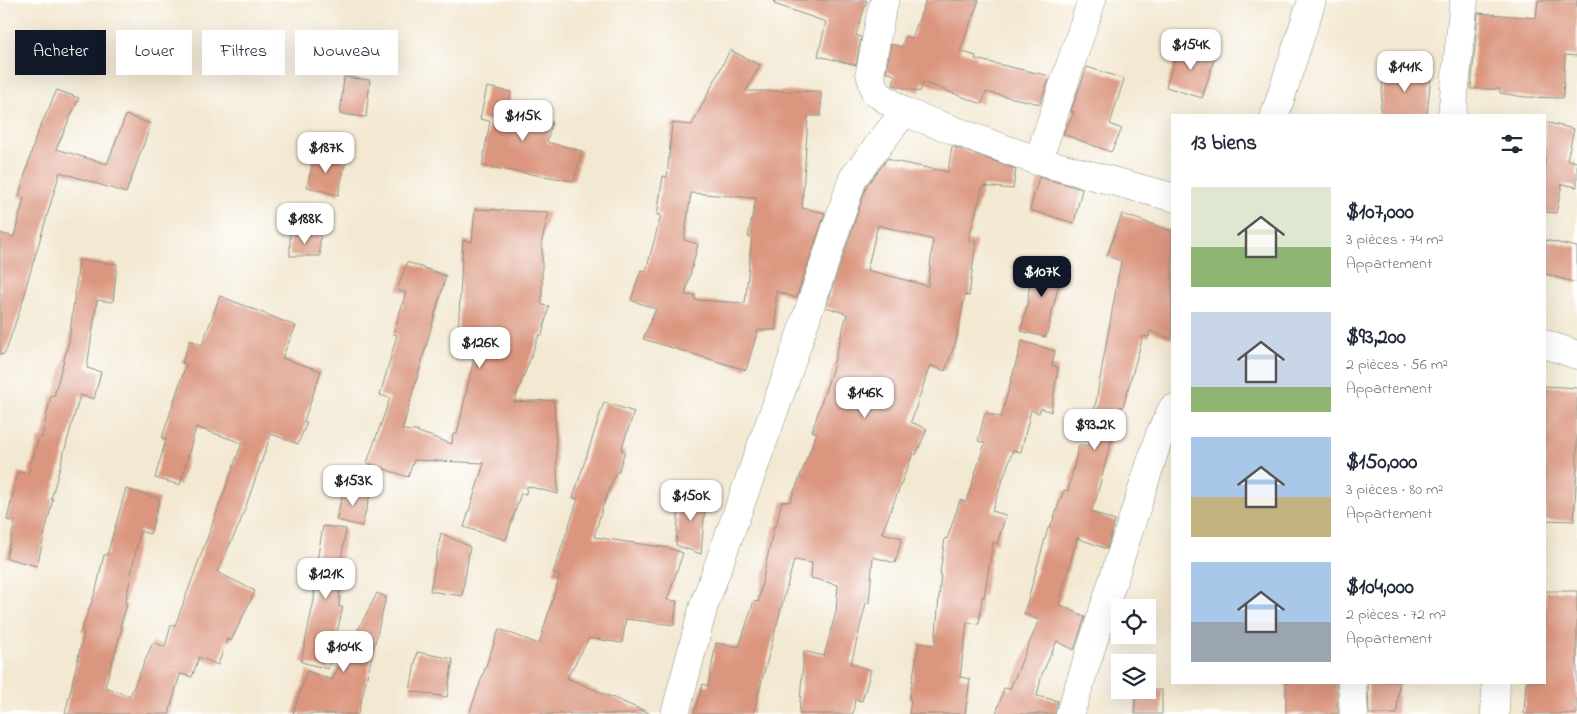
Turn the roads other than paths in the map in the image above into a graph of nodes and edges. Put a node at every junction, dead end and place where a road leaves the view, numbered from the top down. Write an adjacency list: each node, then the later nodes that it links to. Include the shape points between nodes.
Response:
1 (885, 0): 5 (street, via 870,73 875,92)
2 (1092, 0): 8 (street)
3 (1312, 0): 6 (street)
4 (1464, 0): 7 (street)
5 (904, 112): 8 (street); 15 (street, via 853,178 786,378 704,605)
6 (1275, 114)
7 (1452, 114)
8 (1038, 161): 9 (street)
9 (1171, 197)
10 (1546, 344): 11 (street)
11 (1577, 355)
12 (1171, 412): 16 (street, via 1160,434)
13 (1352, 684): 17 (street)
14 (1496, 684): 18 (street)
15 (675, 714)
16 (1070, 714)
17 (1354, 714)
18 (1495, 714)

